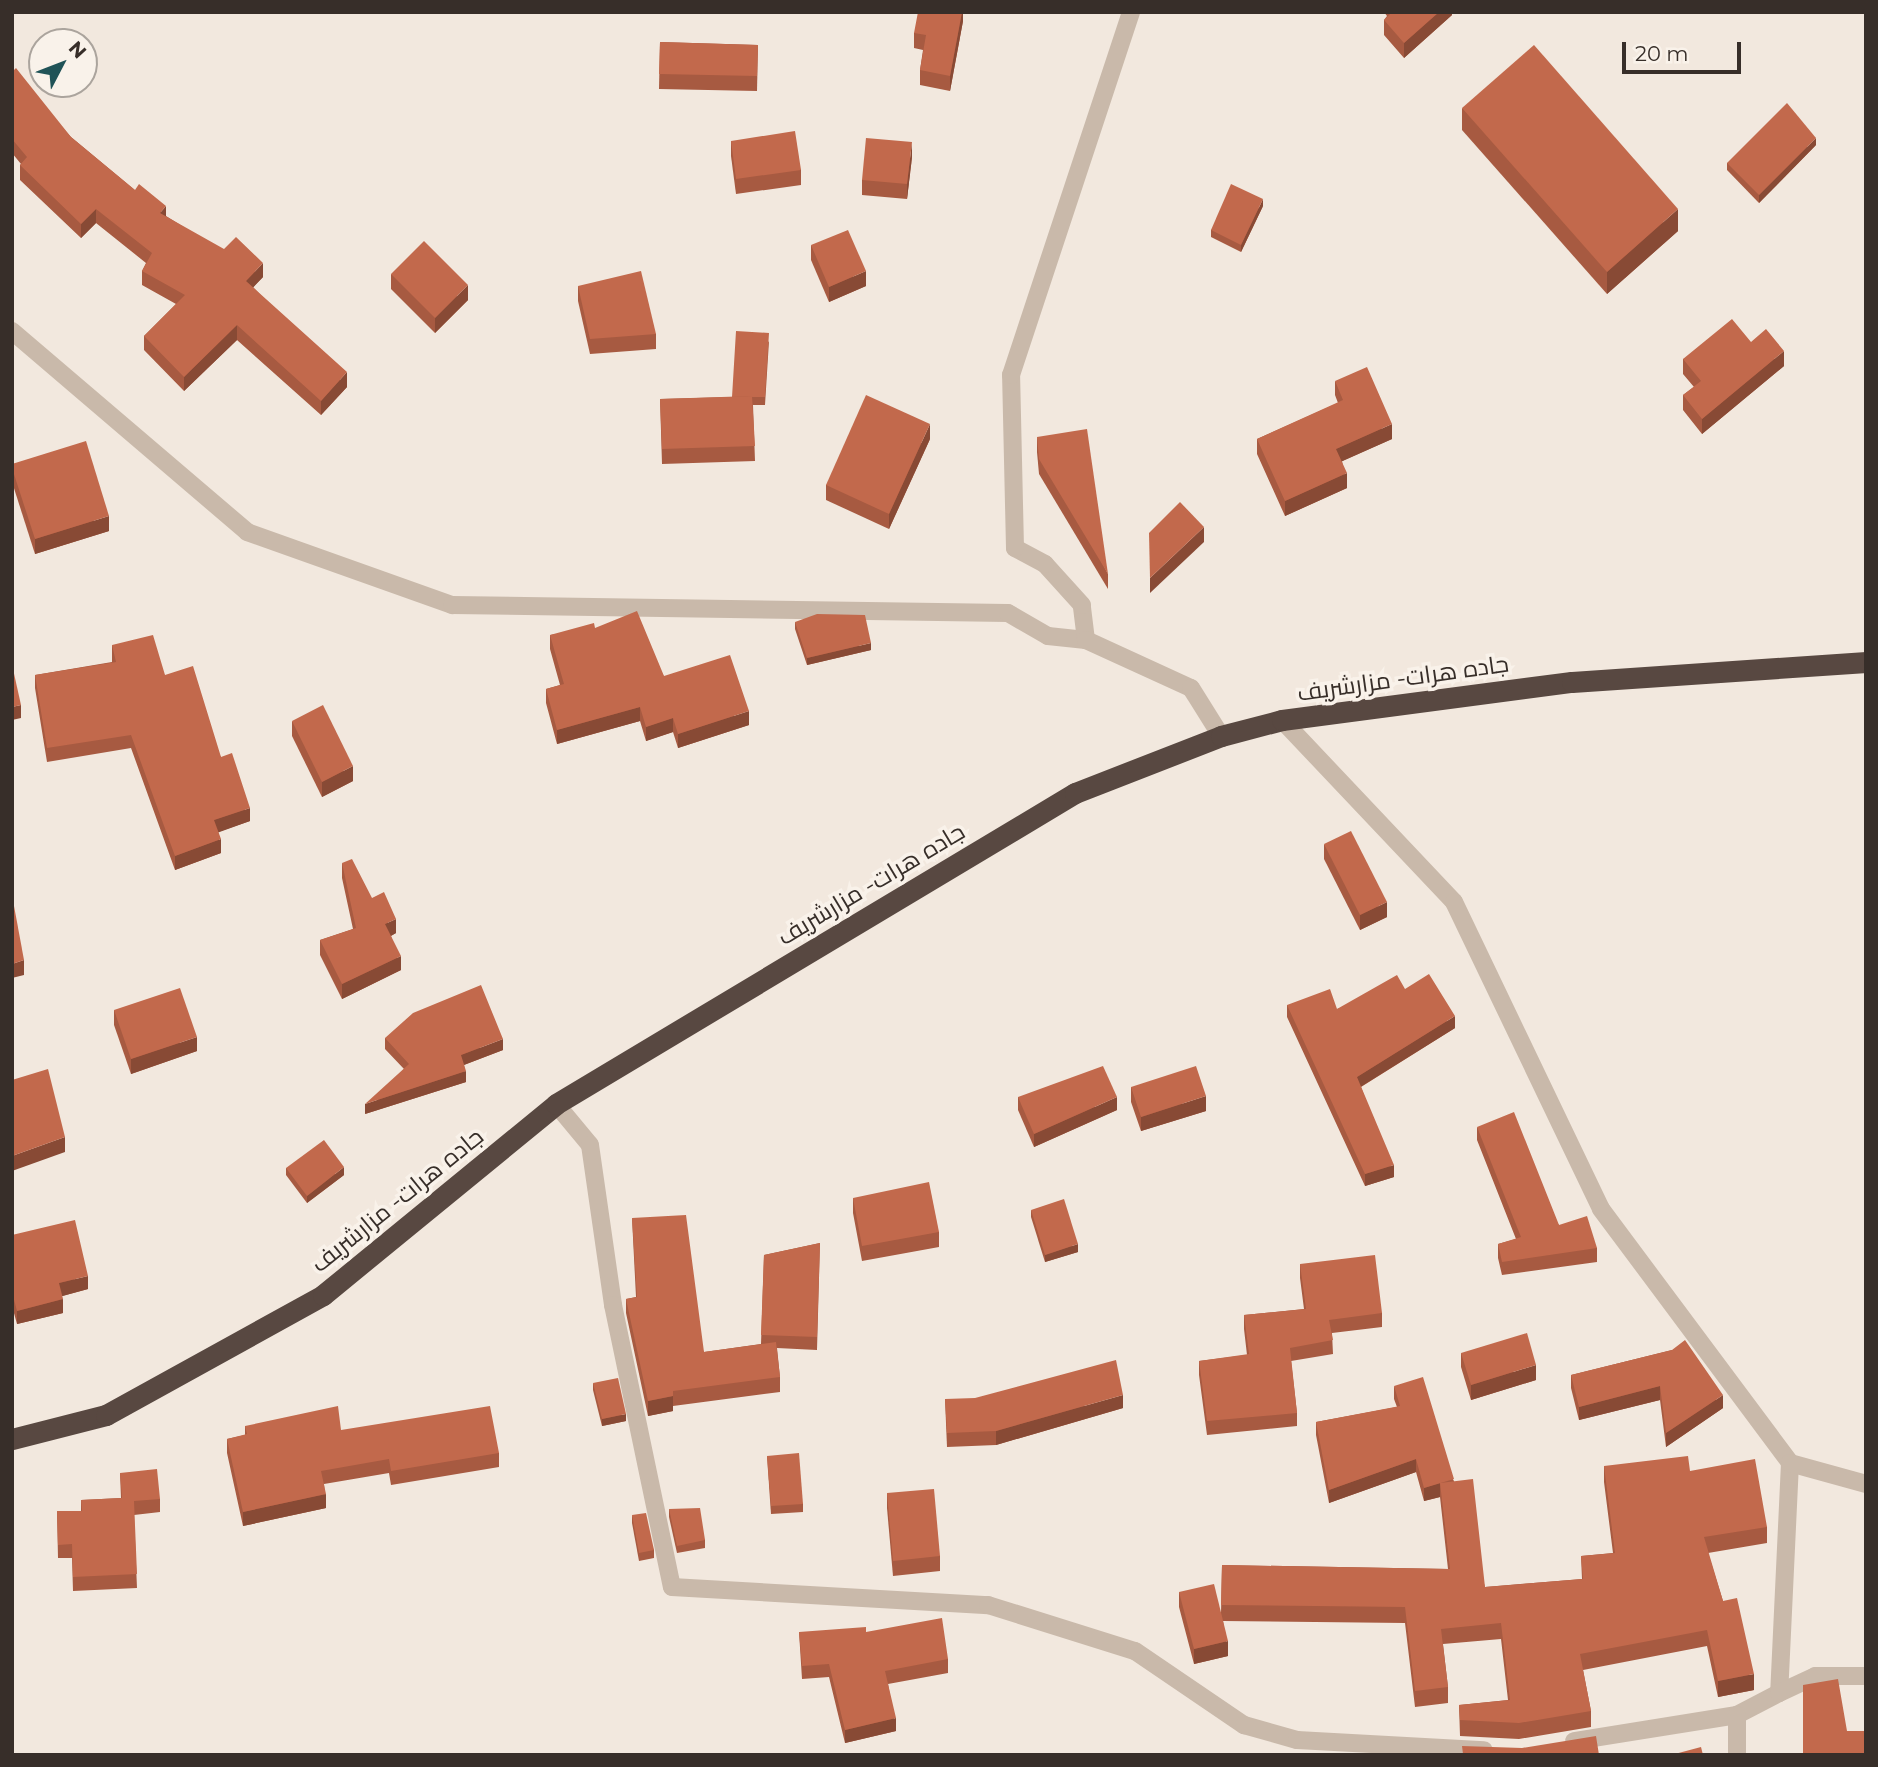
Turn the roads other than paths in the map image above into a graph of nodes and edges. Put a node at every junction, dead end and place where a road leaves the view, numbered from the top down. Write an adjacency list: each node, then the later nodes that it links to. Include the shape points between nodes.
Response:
1 (1131, 12): 3 (street, via 1011,375 1015,548 1045,564 1082,605)
2 (12, 331): 3 (street, via 247,533 452,605 1008,613 1048,636)
3 (1086, 640): 6 (street, via 1191,688)
4 (1866, 662): 5 (highway, جاده هرات- مزارشریف, via 1572,682)
5 (1282, 720): 6 (highway, جاده هرات- مزارشریف); 9 (street, via 1454,902 1601,1209)
6 (1221, 736): 7 (highway, جاده هرات- مزارشریف, via 1075,793)
7 (556, 1104): 8 (highway, جاده هرات- مزارشریف, via 323,1294 106,1415); 15 (street, via 590,1144 612,1305 672,1587 988,1605 1135,1651 1244,1725 1297,1740)
8 (12, 1438)
9 (1790, 1462): 10 (street); 12 (street)
10 (1866, 1484)
11 (1866, 1676): 12 (street, via 1815,1676)
12 (1779, 1693): 13 (street)
13 (1737, 1715): 14 (street); 16 (street)
14 (1547, 1745)
15 (1506, 1750)
16 (1737, 1755)

